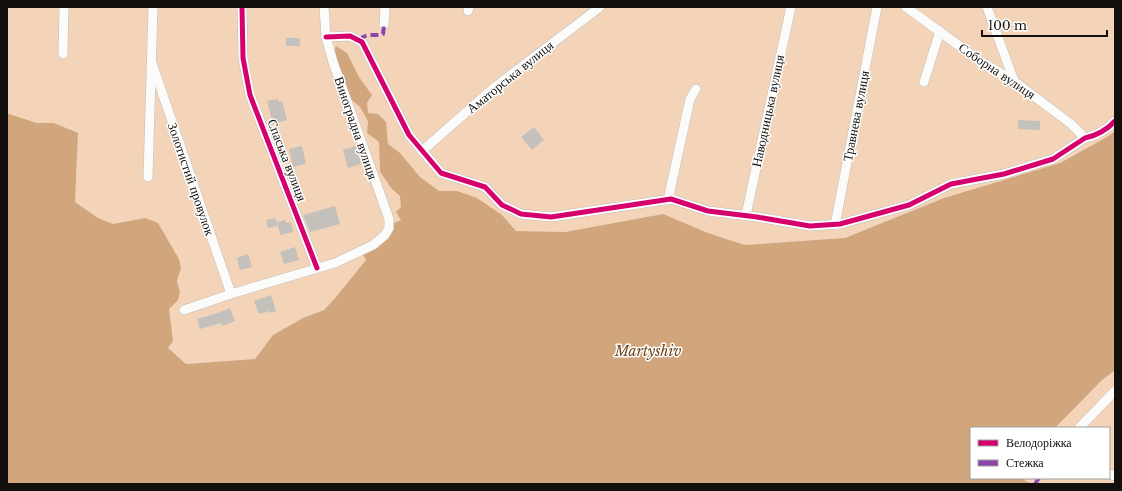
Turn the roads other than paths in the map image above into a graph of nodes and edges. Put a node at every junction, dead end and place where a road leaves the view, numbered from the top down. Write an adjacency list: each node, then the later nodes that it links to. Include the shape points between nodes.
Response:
1 (64, 7): 14 (street)
2 (153, 7): 15 (street)
3 (242, 7): 26 (street, Спаська вулиця, via 243,58 250,95)
4 (324, 7): 13 (street, Виноградна вулиця)
5 (386, 7): 11 (street)
6 (600, 7): 21 (street, Аматорська вулиця, via 496,86)
7 (791, 7): 24 (street, Наводницька вулиця)
8 (877, 7): 25 (street, Травнева вулиця)
9 (906, 7): 12 (street, Соборна вулиця)
10 (987, 7): 16 (street)
11 (384, 26)
12 (940, 32): 16 (street, Соборна вулиця, via 980,61); 17 (street)
13 (326, 37): 21 (street, via 350,36 362,42 409,135); 26 (street, Виноградна вулиця, via 389,219 385,235 373,245 335,263)
14 (63, 54)
15 (152, 63): 22 (street); 27 (street, Золотистий провулок)
16 (1014, 81): 20 (street, Соборна вулиця, via 1071,124)
17 (924, 82)
18 (696, 89): 23 (street, via 690,98)
19 (1115, 121): 20 (street, via 1091,137)
20 (1085, 138): 25 (street, via 1053,159 1004,174 951,184 909,205)
21 (422, 151): 23 (street, via 441,173 485,187 502,205 521,214 551,217)
22 (148, 177)
23 (668, 200): 24 (street, via 708,211)
24 (746, 216): 25 (street, via 810,226)
25 (834, 225)
26 (316, 268): 27 (street)
27 (230, 294): 28 (street)
28 (184, 310)
29 (1115, 391): 30 (street)
30 (1080, 427)

